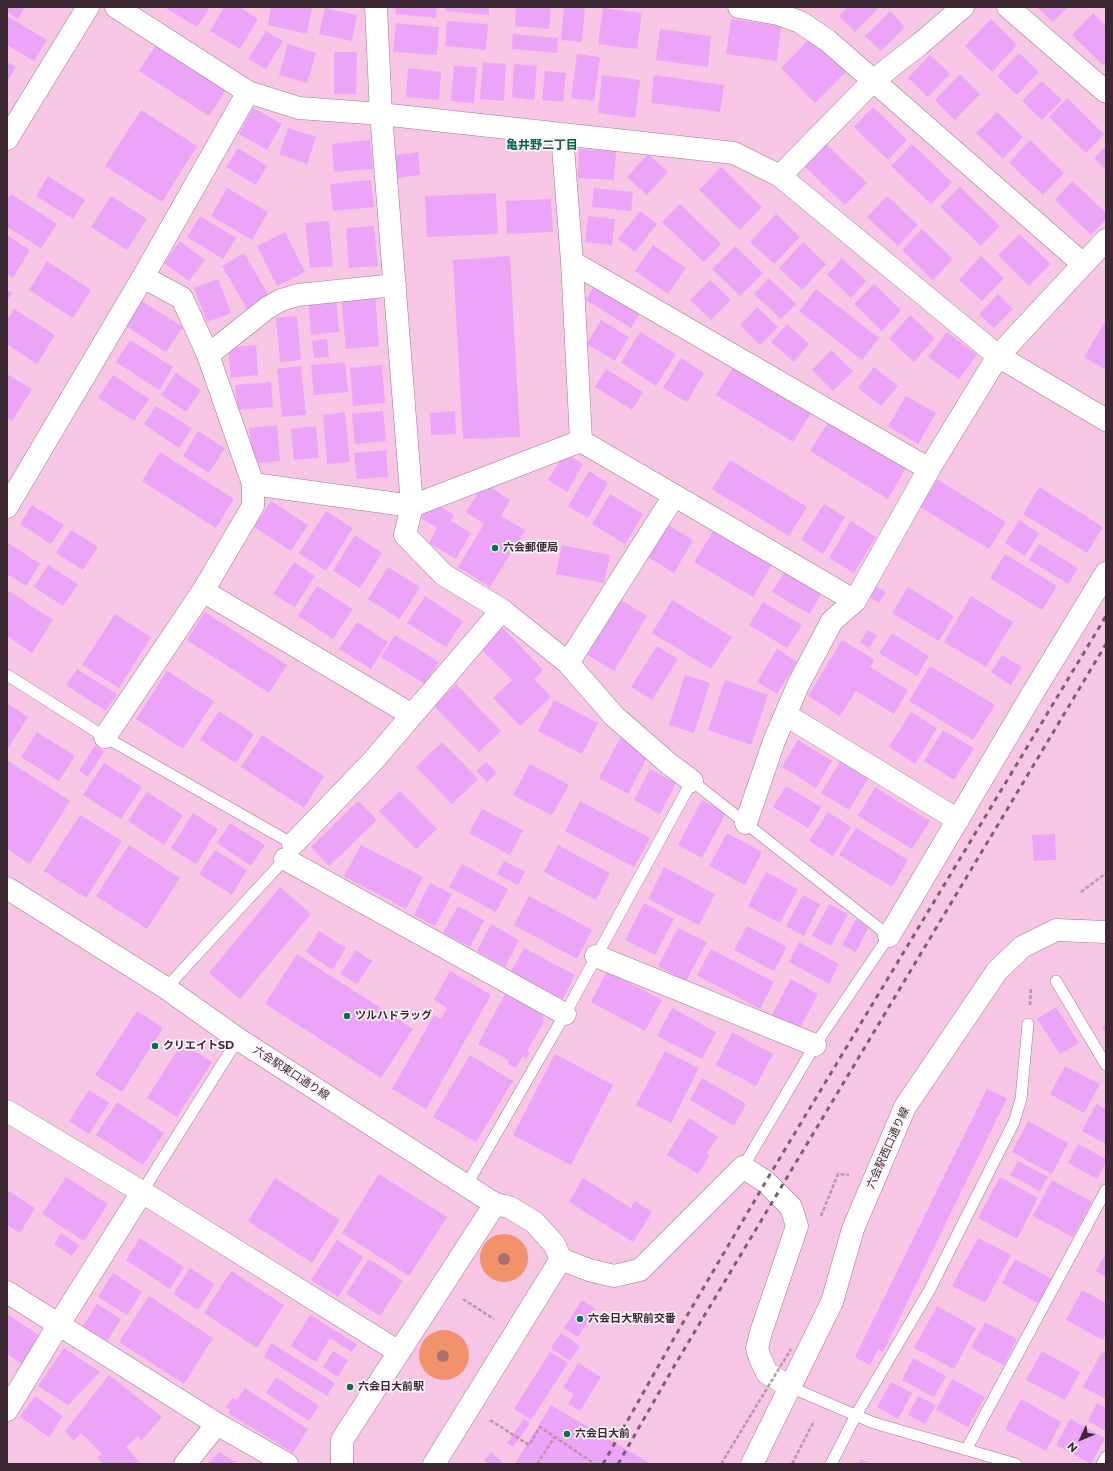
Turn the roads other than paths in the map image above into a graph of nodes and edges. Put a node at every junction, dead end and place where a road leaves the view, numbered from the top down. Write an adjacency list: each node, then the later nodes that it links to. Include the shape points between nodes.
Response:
1 (88, 7): 12 (street)
2 (116, 7): 8 (street)
3 (376, 7): 10 (street)
4 (739, 7): 7 (street, via 778,14 800,22 827,40)
5 (963, 7): 7 (street)
6 (1008, 7): 9 (street)
7 (874, 80): 13 (street); 16 (street)
8 (248, 92): 10 (street, via 299,108); 17 (street)
9 (1106, 92)
10 (381, 114): 11 (street); 18 (street)
11 (562, 134): 13 (street, via 734,152); 15 (street)
12 (7, 140)
13 (780, 176): 20 (street)
14 (1106, 240): 16 (street)
15 (572, 262): 22 (street); 23 (street)
16 (1084, 264): 20 (street)
17 (143, 277): 19 (street, via 182,298); 27 (street)
18 (394, 285): 19 (street, via 298,295 281,300 266,308); 26 (street)
19 (208, 355): 24 (street)
20 (998, 356): 21 (street); 23 (street)
21 (1106, 420)
22 (581, 441): 25 (street); 26 (street)
23 (929, 469): 30 (street)
24 (253, 484): 26 (street); 29 (street, via 253,506)
25 (674, 496): 30 (street); 32 (street)
26 (412, 506): 31 (street, via 405,535 444,575)
27 (7, 507)
28 (1106, 573): 38 (street)
29 (203, 591): 34 (street); 36 (street)
30 (854, 601): 35 (street, via 832,621 799,683)
31 (502, 610): 32 (street); 34 (street)
32 (568, 662): 37 (street, via 614,716)
33 (7, 675): 36 (lane)
34 (412, 715): 40 (street)
35 (786, 715): 38 (street); 39 (street, via 774,741)
36 (105, 737): 40 (lane)
37 (692, 781): 39 (lane); 44 (lane)
38 (958, 820): 43 (street)
39 (746, 823): 43 (lane)
40 (289, 852): 46 (lane); 47 (street)
41 (7, 888): 46 (street, 六会駅東口通り線)
42 (1106, 932): 62 (street, 六会駅西口通り線, via 1056,930 1022,948 997,971 904,1107 853,1228 832,1302)
43 (889, 936): 50 (lane)
44 (596, 956): 47 (lane); 50 (street)
45 (1056, 981): 51 (lane)
46 (166, 988): 49 (street, 六会駅東口通り線)
47 (565, 1014): 54 (lane)
48 (1028, 1024): 64 (lane, via 1020,1099 1014,1122 928,1290)
49 (238, 1039): 54 (street, 六会駅東口通り線); 56 (lane)
50 (815, 1044): 53 (lane)
51 (1106, 1065)
52 (7, 1110): 56 (street)
53 (743, 1167): 58 (street, via 640,1270 614,1276); 62 (street, via 766,1182 791,1207 797,1226 757,1348 767,1373)
54 (466, 1186): 57 (street, 六会駅東口通り線)
55 (1106, 1190): 66 (lane)
56 (142, 1192): 60 (street); 61 (street)
57 (495, 1204): 58 (street, 六会駅東口通り線, via 509,1207 534,1222 554,1244); 61 (street)
58 (561, 1259): 71 (street)
59 (7, 1292): 60 (street)
60 (59, 1324): 63 (street); 65 (street)
61 (399, 1352): 70 (street, via 342,1440)
62 (790, 1387): 64 (lane); 72 (street, 六会駅西口通り線)
63 (7, 1410)
64 (856, 1415): 66 (lane, via 874,1423); 73 (lane)
65 (217, 1424): 68 (street); 69 (street)
66 (966, 1450): 74 (lane)
67 (1106, 1457): 75 (lane)
68 (185, 1464)
69 (287, 1464)
70 (340, 1464)
71 (434, 1464)
72 (752, 1464)
73 (831, 1464)
74 (1016, 1464)
75 (1102, 1464)

